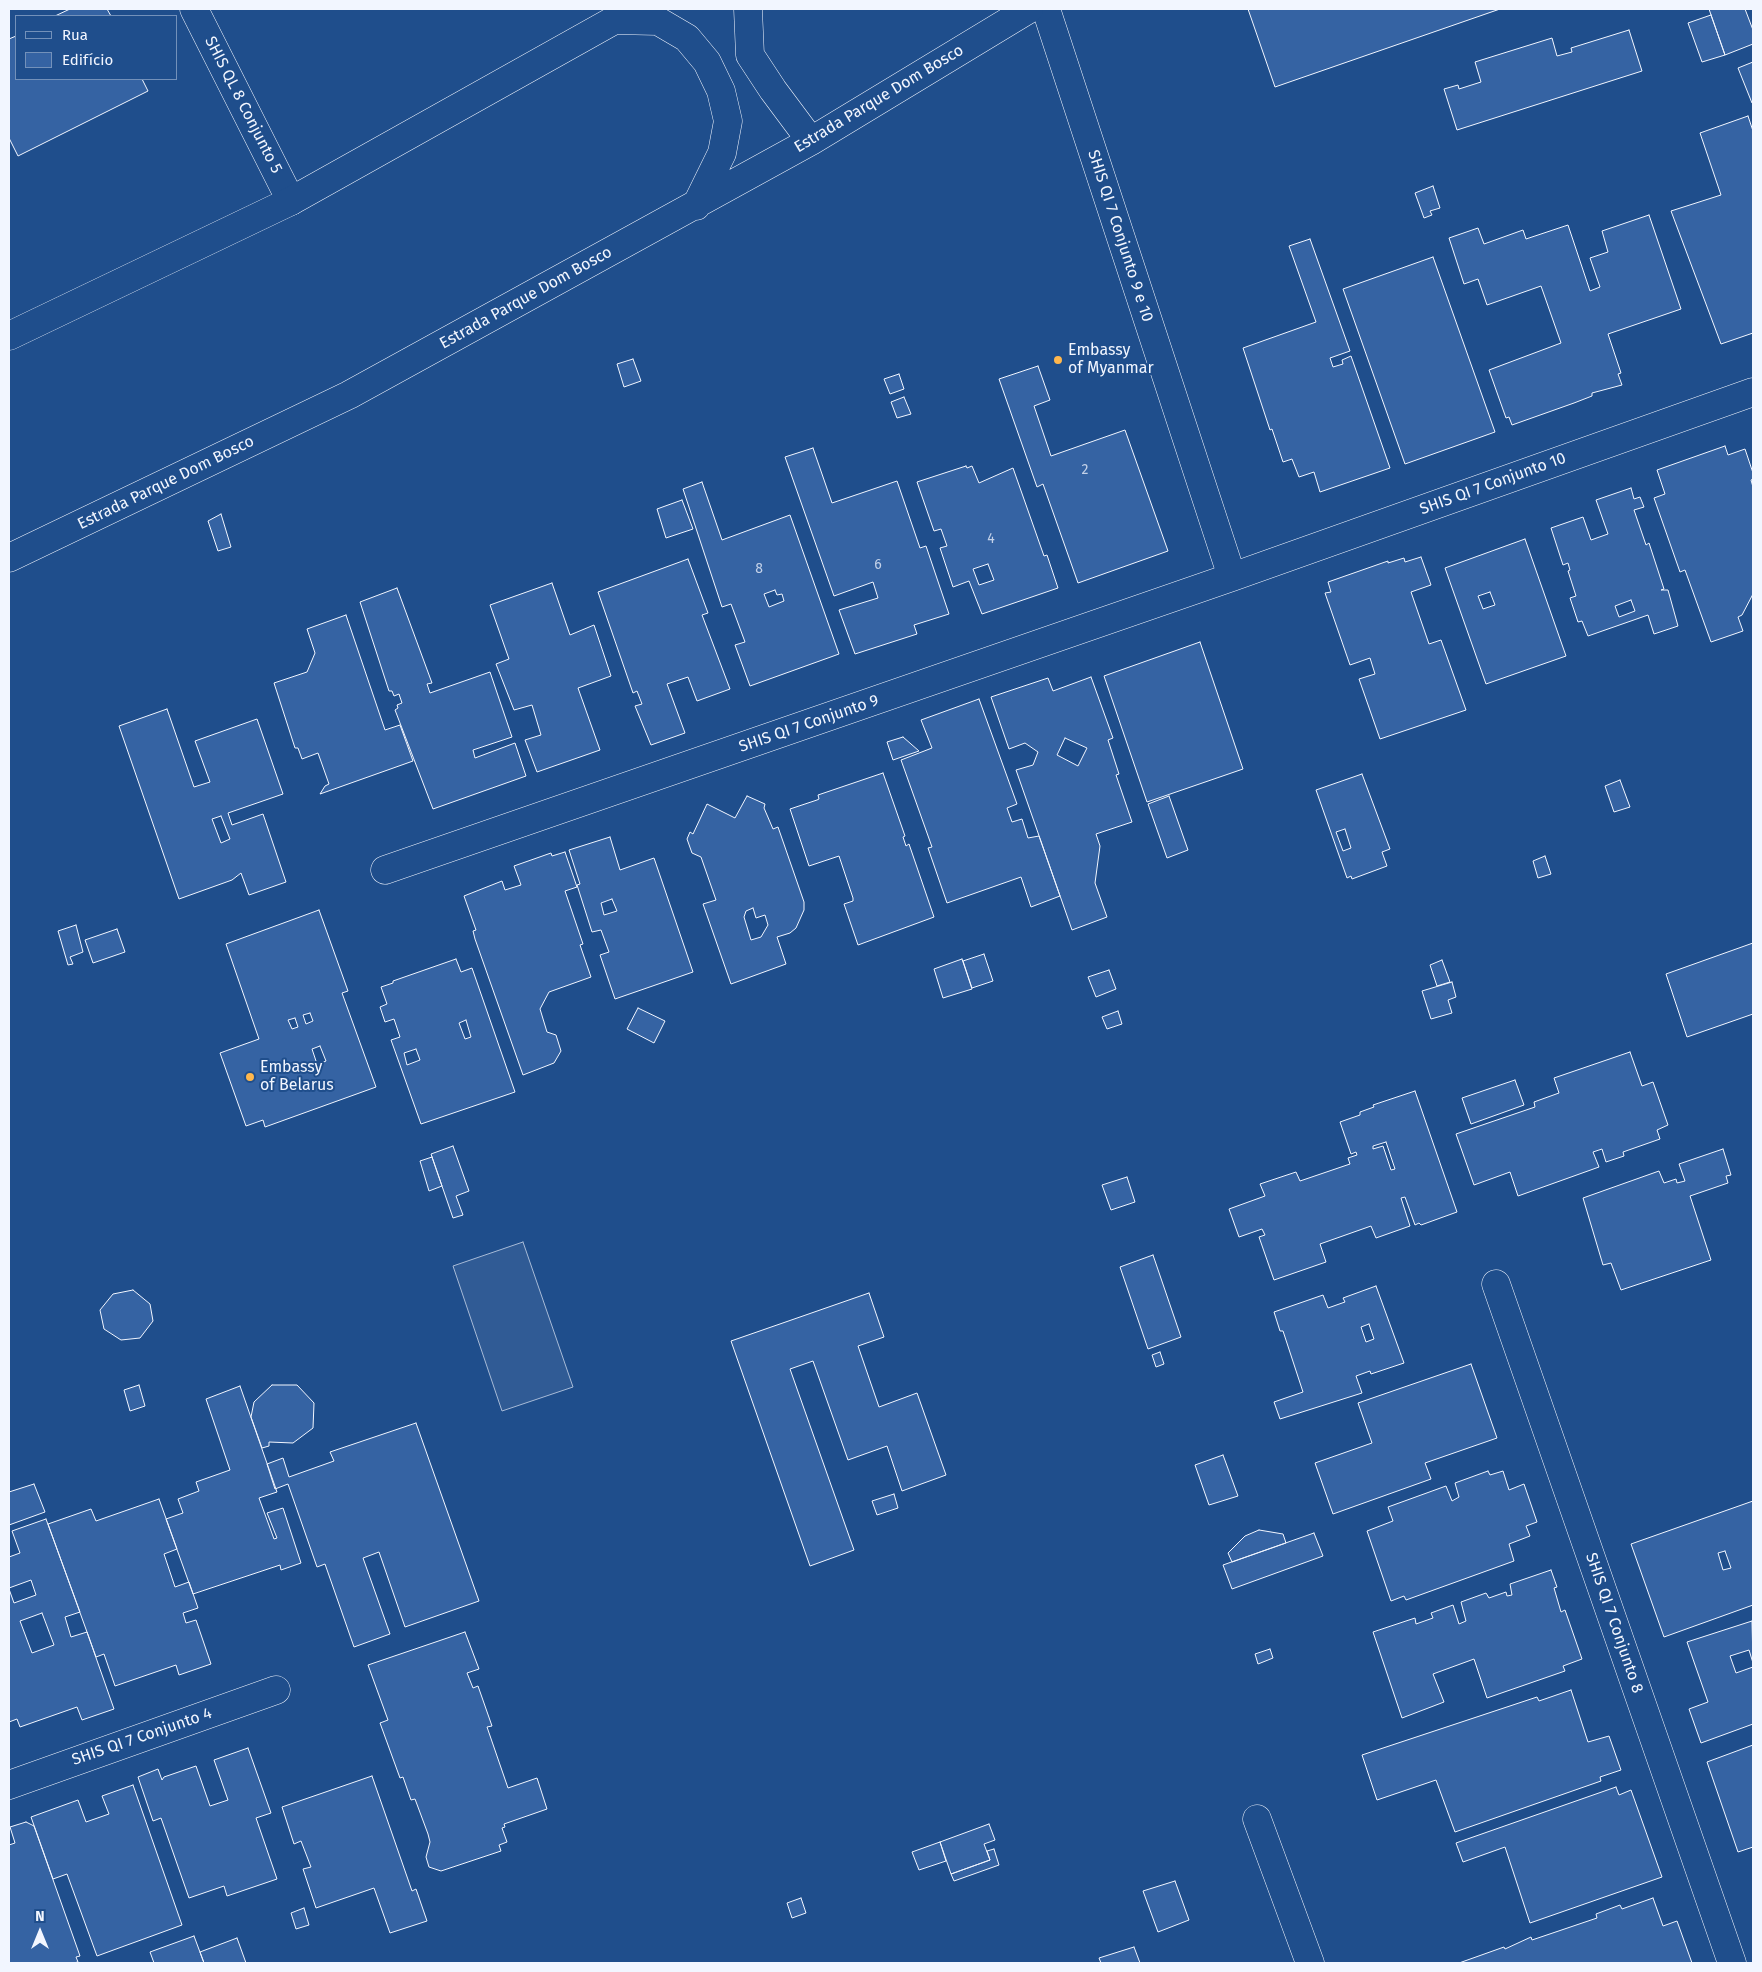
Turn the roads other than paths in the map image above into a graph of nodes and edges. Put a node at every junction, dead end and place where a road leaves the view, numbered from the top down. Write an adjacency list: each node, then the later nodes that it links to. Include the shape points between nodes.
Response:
1 (194, 9): 7 (street, SHIS QL 8 Conjunto 5)
2 (748, 9): 6 (street, via 750,55)
3 (1029, 9): 6 (street, Estrada Parque Dom Bosco)
4 (1046, 9): 12 (street, SHIS QI 7 Conjunto 9 e 10)
5 (624, 14): 7 (street); 8 (street, via 658,21 687,38 707,62 721,91 728,120 722,153)
6 (811, 141): 8 (street, Estrada Parque Dom Bosco)
7 (291, 201): 9 (street)
8 (696, 206): 11 (street, Estrada Parque Dom Bosco, via 349,395)
9 (9, 336)
10 (1753, 392): 12 (street, SHIS QI 7 Conjunto 10)
11 (9, 558)
12 (1232, 577): 13 (street, SHIS QI 7 Conjunto 9)
13 (385, 870)
14 (1496, 1284): 19 (street, SHIS QI 7 Conjunto 8)
15 (276, 1690): 16 (street, SHIS QI 7 Conjunto 4)
16 (9, 1785)
17 (1257, 1819): 18 (street)
18 (1310, 1963)
19 (1732, 1963)

